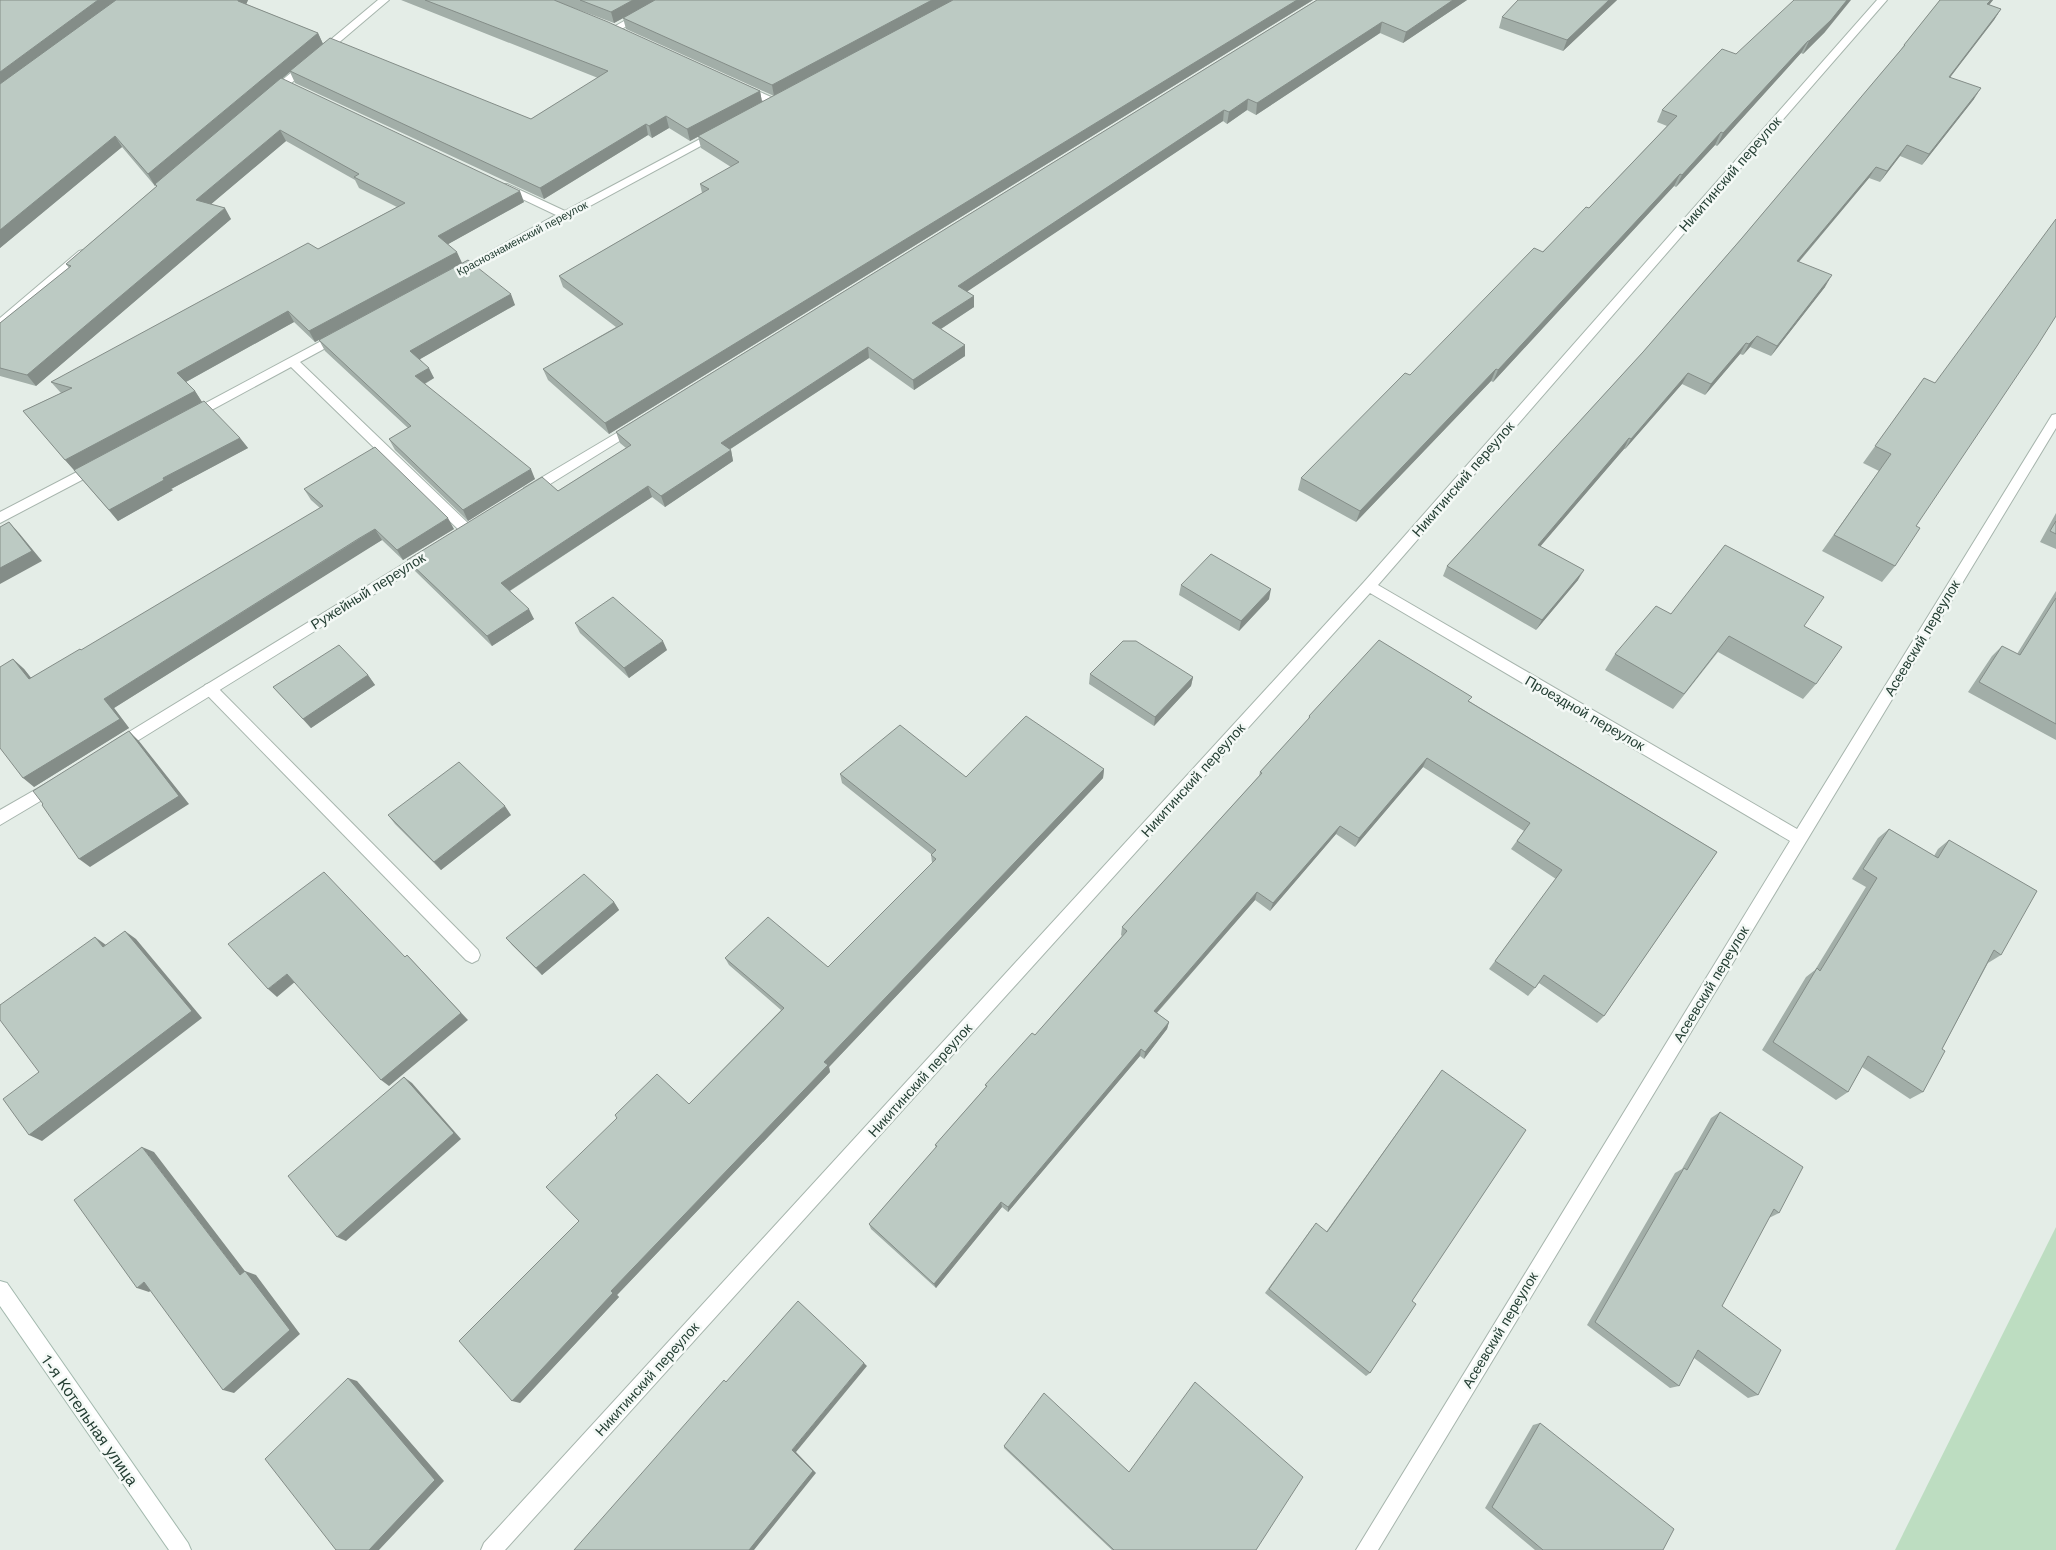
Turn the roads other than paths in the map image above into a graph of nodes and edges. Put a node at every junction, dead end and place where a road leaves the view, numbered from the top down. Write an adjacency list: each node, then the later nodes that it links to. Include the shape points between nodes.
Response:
1 (384, 0): 6 (street, via 290,86)
2 (668, 0): 4 (street)
3 (1882, 0): 24 (street, Никитинский переулок)
4 (615, 29)
5 (730, 82): 7 (street)
6 (263, 102)
7 (774, 102)
8 (731, 126): 10 (street, Краснознаменский переулок)
9 (493, 181): 10 (street)
10 (565, 215): 12 (street, Краснознаменский переулок)
11 (90, 248): 13 (street)
12 (442, 281)
13 (0, 324)
14 (354, 328): 15 (street)
15 (292, 361): 18 (street); 22 (street)
16 (2056, 418): 29 (street, Асеевский переулок)
17 (645, 420): 20 (street)
18 (181, 421)
19 (103, 463): 21 (street)
20 (518, 498)
21 (0, 518)
22 (467, 530)
23 (434, 550): 25 (street, Ружейный переулок)
24 (1370, 586): 29 (street, Проездной переулок); 33 (street, Никитинский переулок)
25 (210, 689): 26 (street, Ружейный переулок); 30 (street)
26 (109, 751)
27 (67, 777): 28 (street)
28 (0, 818)
29 (1800, 839): 34 (street, Асеевский переулок)
30 (472, 955)
31 (0, 1290): 32 (street, 1-я Котельная улица)
32 (181, 1550)
33 (491, 1550)
34 (1366, 1550)

